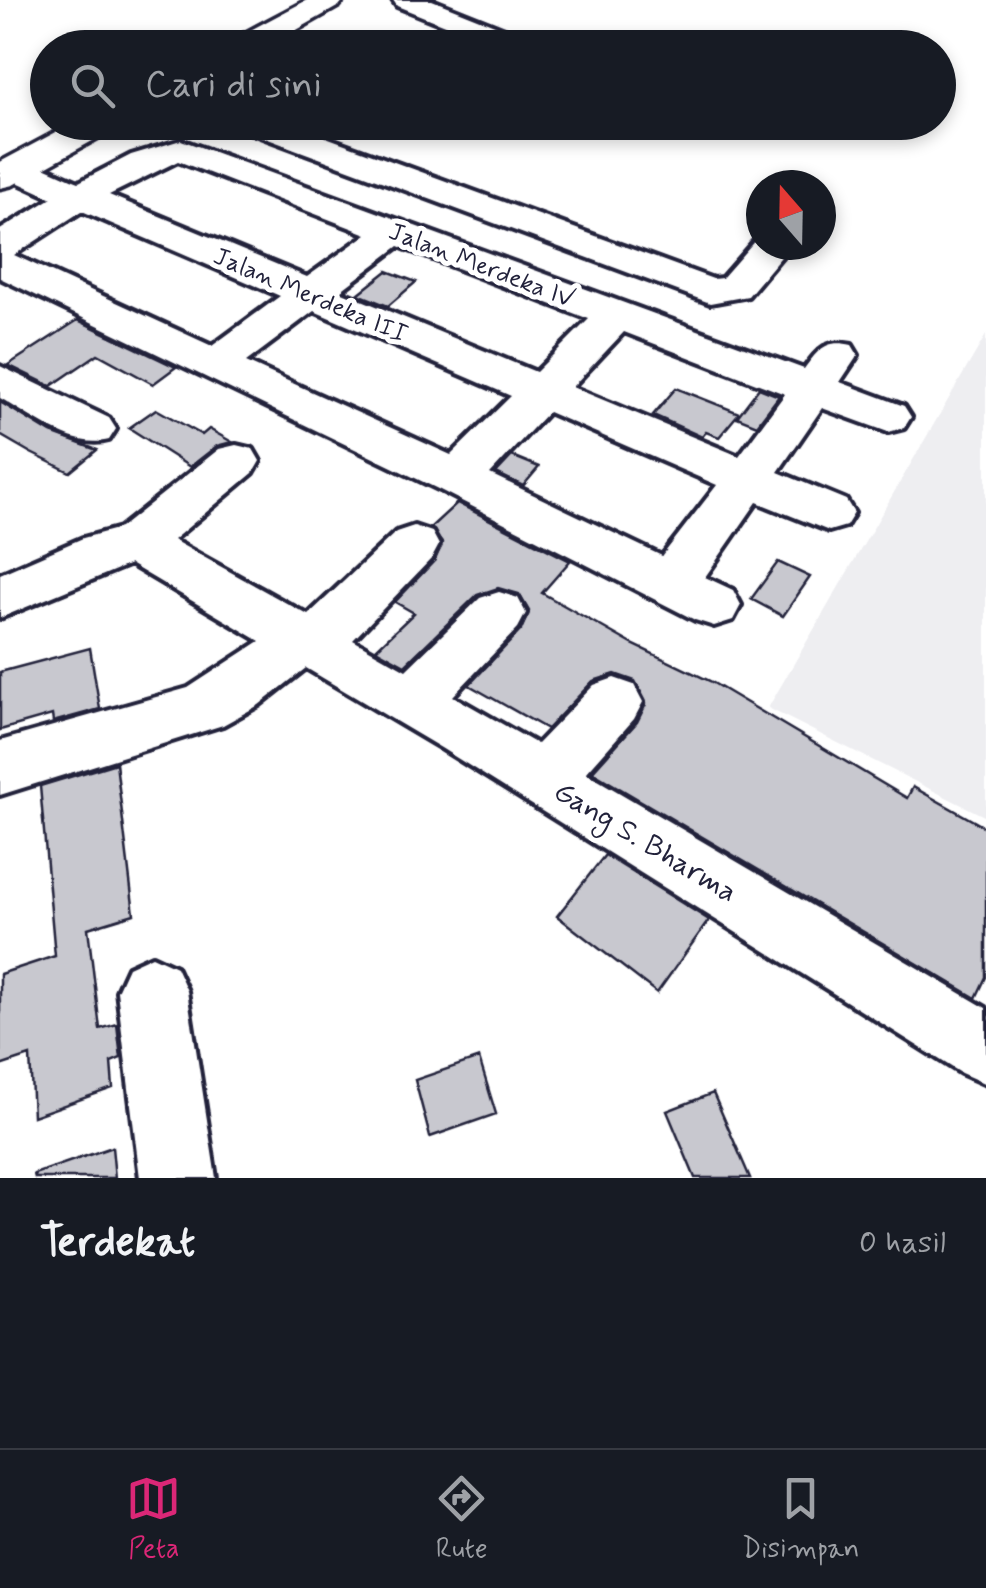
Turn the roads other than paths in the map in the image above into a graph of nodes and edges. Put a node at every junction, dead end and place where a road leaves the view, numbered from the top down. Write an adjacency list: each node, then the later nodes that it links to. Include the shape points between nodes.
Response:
1 (329, 0): 3 (main road)
2 (406, 0): 4 (street)
3 (274, 30)
4 (482, 30)
5 (69, 140): 7 (main road)
6 (302, 140): 11 (street, via 710,291 734,288)
7 (8, 173): 8 (street, Jalan Merdeka III)
8 (81, 197): 9 (street, Jalan Merdeka IV, via 181,150); 10 (street, Jalan Merdeka IV); 13 (street, Jalan Merdeka III)
9 (394, 232): 13 (street); 14 (street, Jalan Merdeka IV)
10 (0, 247)
11 (759, 260)
12 (0, 263): 15 (street)
13 (308, 293): 15 (street); 18 (street, Jalan Merdeka III)
14 (616, 316): 16 (street, Jalan Merdeka IV); 18 (street)
15 (215, 364): 22 (street)
16 (826, 372): 19 (street, Jalan Merdeka IV); 23 (street)
17 (0, 380): 20 (street)
18 (541, 389): 22 (street); 23 (street, Jalan Merdeka III)
19 (888, 416)
20 (93, 429)
21 (236, 461): 25 (street)
22 (457, 478): 27 (street)
23 (749, 478): 24 (street, Jalan Merdeka III); 27 (street)
24 (829, 513)
25 (136, 543): 28 (street); 31 (street, Gang S. Bharma)
26 (414, 545): 31 (street)
27 (671, 584): 29 (street)
28 (0, 597)
29 (714, 604)
30 (499, 613): 32 (street)
31 (308, 642): 32 (street, Gang S. Bharma); 34 (street, via 204,708)
32 (412, 701): 35 (street, Gang S. Bharma)
33 (614, 702): 35 (street)
34 (0, 768)
35 (543, 779): 37 (street, Gang S. Bharma)
36 (152, 992): 38 (street)
37 (986, 1048)
38 (178, 1178)

